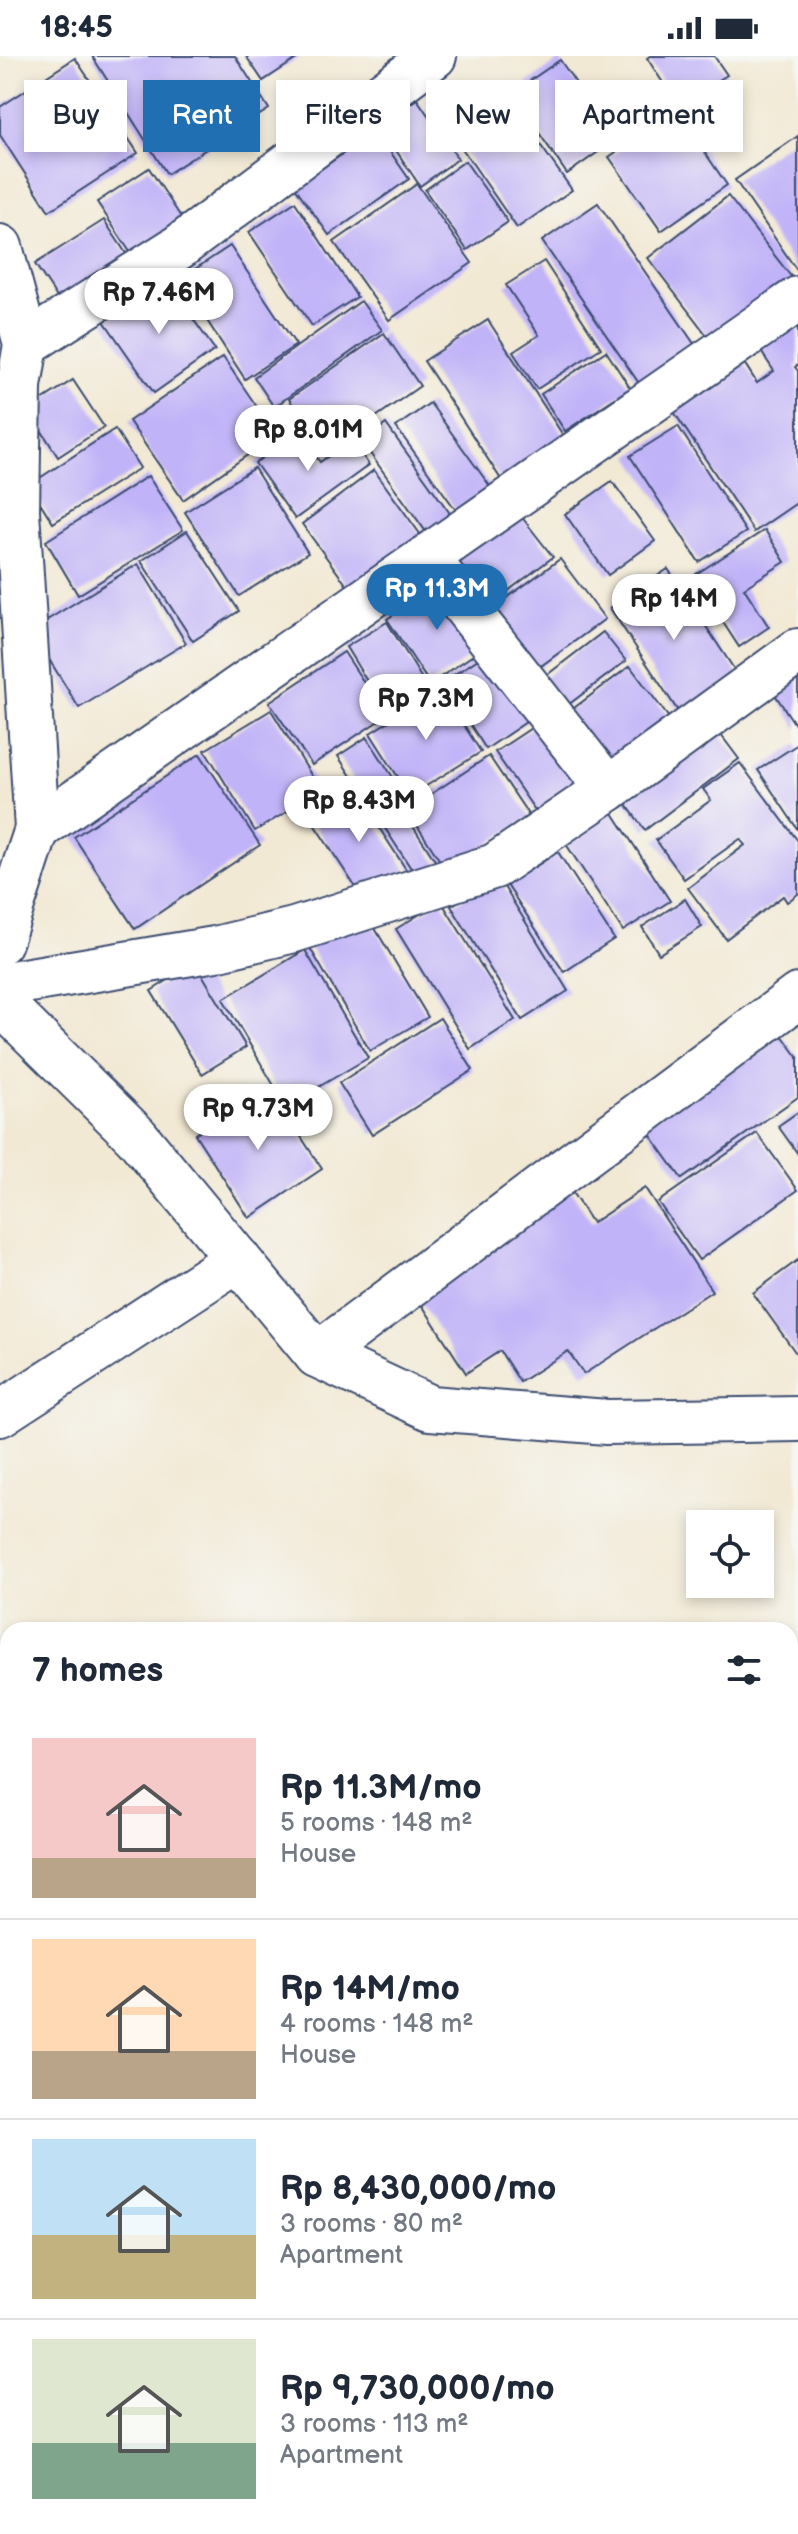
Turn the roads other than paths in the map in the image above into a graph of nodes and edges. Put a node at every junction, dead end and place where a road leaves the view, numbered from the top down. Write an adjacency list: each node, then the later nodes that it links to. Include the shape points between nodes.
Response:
1 (434, 56): 4 (street, via 179,247)
2 (0, 247): 4 (street)
3 (798, 299): 6 (street)
4 (26, 344): 5 (street)
5 (9, 516): 9 (street)
6 (427, 558): 8 (street); 9 (street)
7 (798, 651): 8 (street)
8 (608, 789): 11 (street, via 495,866 418,892 215,949)
9 (37, 829): 10 (street)
10 (0, 942)
11 (0, 985)
12 (798, 996): 15 (street)
13 (0, 1002): 14 (street, via 136,1136)
14 (238, 1259): 15 (street); 16 (street)
15 (317, 1355): 17 (street, via 430,1408 607,1422)
16 (0, 1414)
17 (798, 1419)

